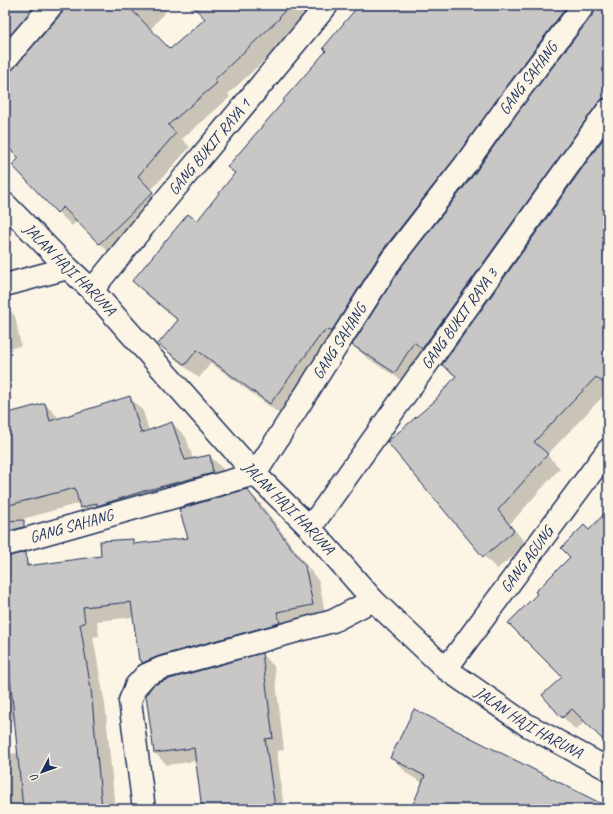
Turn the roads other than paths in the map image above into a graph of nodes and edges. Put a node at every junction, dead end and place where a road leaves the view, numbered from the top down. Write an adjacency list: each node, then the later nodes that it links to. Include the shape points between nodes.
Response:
1 (52, 5): 4 (street)
2 (327, 5): 9 (street, GANG BUKIT RAYA 1)
3 (584, 5): 11 (street, GANG SAHANG, via 392,259)
4 (5, 60)
5 (608, 110): 12 (street, GANG BUKIT RAYA 3)
6 (5, 204): 7 (street, JALAN HAJI HARUNA)
7 (68, 268): 8 (street); 9 (street, JALAN HAJI HARUNA)
8 (5, 285)
9 (92, 290): 11 (street, JALAN HAJI HARUNA)
10 (608, 450): 15 (street, GANG AGUNG)
11 (255, 474): 12 (street, JALAN HAJI HARUNA); 13 (street, GANG SAHANG)
12 (310, 528): 14 (street, JALAN HAJI HARUNA)
13 (5, 545)
14 (373, 600): 15 (street, JALAN HAJI HARUNA); 17 (street, via 333,621 162,668 146,675 136,686 130,701)
15 (446, 669): 16 (street, JALAN HAJI HARUNA, via 527,725)
16 (608, 769)
17 (144, 809)

